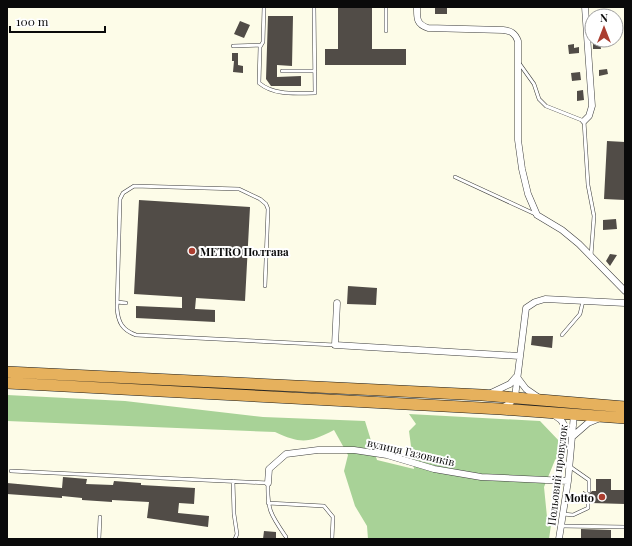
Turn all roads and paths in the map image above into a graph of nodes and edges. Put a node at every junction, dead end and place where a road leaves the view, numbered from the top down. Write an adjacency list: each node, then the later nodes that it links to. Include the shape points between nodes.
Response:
1 (264, 7): 7 (lane)
2 (314, 7): 11 (lane)
3 (386, 7): 6 (lane)
4 (417, 7): 9 (street, via 420,26 511,31 518,41)
5 (585, 7): 12 (street, via 592,106 589,116)
6 (386, 31)
7 (261, 45): 8 (lane); 11 (lane, via 259,84 264,87 281,93 315,93)
8 (233, 46)
9 (518, 61): 12 (lane, via 534,84 539,99 546,106); 14 (street, via 518,140 528,194)
10 (282, 71): 11 (lane)
11 (315, 71)
12 (584, 121): 15 (lane, via 588,185 594,216)
13 (455, 177): 14 (lane)
14 (537, 215): 15 (street, via 562,230)
15 (591, 256): 17 (street)
16 (265, 286): 19 (lane, via 268,209 264,201 239,190 134,186 123,193 120,199)
17 (625, 290)
18 (582, 301): 22 (street); 23 (lane, via 580,314); 25 (street, via 545,299 526,308)
19 (117, 302): 20 (lane); 24 (lane, via 117,316 122,328 136,335)
20 (126, 303)
21 (337, 303): 24 (street)
22 (625, 303)
23 (562, 335)
24 (335, 345): 25 (street)
25 (519, 356): 27 (street)
26 (7, 372): 29 (highway)
27 (517, 375): 29 (street, via 502,389); 30 (street); 31 (street, via 526,389)
28 (7, 383): 35 (highway)
29 (482, 395): 30 (highway)
30 (515, 397): 31 (highway); 35 (street); 36 (street)
31 (540, 399): 32 (highway)
32 (557, 400): 33 (highway); 38 (street, via 568,406)
33 (602, 405): 34 (highway); 38 (street)
34 (625, 407)
35 (501, 409): 36 (highway)
36 (527, 411): 37 (highway)
37 (549, 412): 38 (highway); 41 (street, via 561,420)
38 (574, 414): 39 (highway); 41 (street, Польовий провулок)
39 (606, 416): 40 (highway); 41 (street, via 588,423)
40 (625, 418)
41 (572, 437): 42 (street, Польовий провулок)
42 (569, 466): 45 (street, Польовий провулок); 47 (lane, via 589,480)
43 (11, 471): 44 (lane)
44 (233, 481): 46 (lane); 56 (lane)
45 (568, 481): 46 (street, вулиця Газовиків, via 481,477 434,469 387,455 354,450 318,450 286,454 269,469); 50 (street, Польовий провулок)
46 (268, 483): 48 (lane)
47 (589, 491)
48 (268, 503): 54 (lane, via 272,516); 57 (lane, via 324,506 333,518)
49 (588, 503): 50 (lane, via 588,508 573,515)
50 (563, 514): 52 (street, Польовий провулок)
51 (100, 517): 55 (lane)
52 (561, 526): 53 (lane); 58 (street, Польовий провулок)
53 (625, 527)
54 (286, 537)
55 (99, 539)
56 (236, 539)
57 (332, 539)
58 (559, 539)

